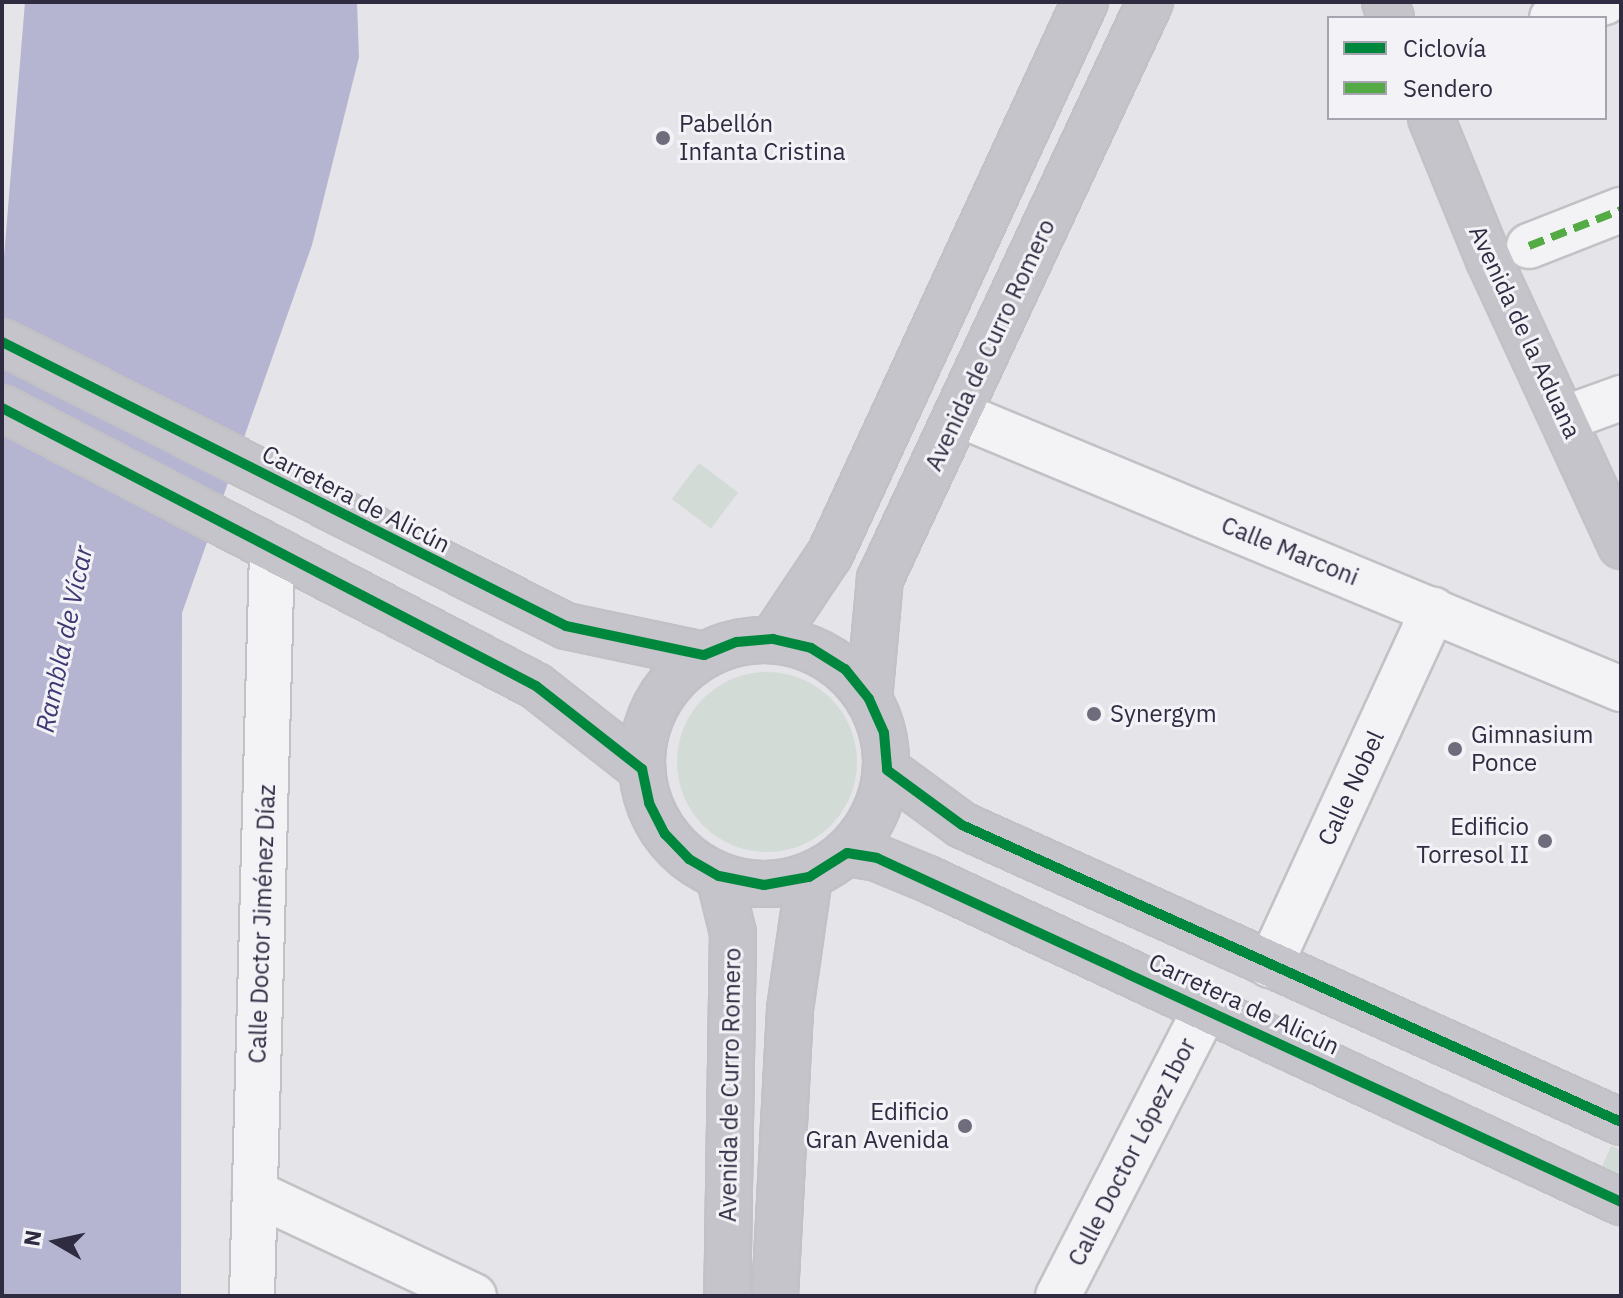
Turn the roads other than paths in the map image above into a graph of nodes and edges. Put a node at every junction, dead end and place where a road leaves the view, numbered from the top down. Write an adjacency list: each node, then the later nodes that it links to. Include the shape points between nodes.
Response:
1 (1085, 2): 16 (main road, via 830,554)
2 (1150, 2): 11 (main road, Avenida de Curro Romero)
3 (1605, 2): 4 (street)
4 (1559, 16)
5 (1432, 120): 12 (main road, Avenida de la Aduana, via 1489,260)
6 (1621, 210): 7 (street)
7 (1529, 246)
8 (2, 342): 17 (main road, Carretera de Alicún, via 566,626)
9 (1621, 398): 12 (street)
10 (2, 408): 13 (main road)
11 (958, 414): 15 (street, Calle Marconi); 19 (main road, Avenida de Curro Romero, via 880,579)
12 (1566, 418): 14 (main road, Avenida de la Aduana)
13 (260, 545): 20 (main road, via 536,686); 28 (street, Calle Doctor Jiménez Díaz)
14 (1621, 546)
15 (1433, 610): 18 (street, Calle Marconi); 25 (street, Calle Nobel)
16 (773, 639): 17 (main road, via 737,642); 19 (main road, via 811,648 845,669)
17 (704, 655): 20 (main road, via 670,684 648,724)
18 (1621, 689)
19 (869, 699): 21 (main road, via 884,733)
20 (642, 769): 23 (main road, via 649,803 665,834 689,859)
21 (887, 770): 22 (main road, via 867,829); 25 (main road, Carretera de Alicún, via 962,825)
22 (847, 853): 24 (main road); 26 (main road, Carretera de Alicún, via 877,858 928,879)
23 (719, 876): 24 (main road, via 764,885); 32 (main road, Avenida de Curro Romero, via 733,933)
24 (809, 877): 33 (main road, via 790,1009)
25 (1270, 965): 27 (main road, Carretera de Alicún)
26 (1206, 1008): 29 (main road, Carretera de Alicún); 34 (street, Calle Doctor López Ibor)
27 (1621, 1122)
28 (255, 1193): 30 (street, Calle Doctor Jiménez Díaz); 31 (street)
29 (1621, 1202)
30 (252, 1296)
31 (474, 1296)
32 (727, 1296)
33 (775, 1296)
34 (1058, 1296)

